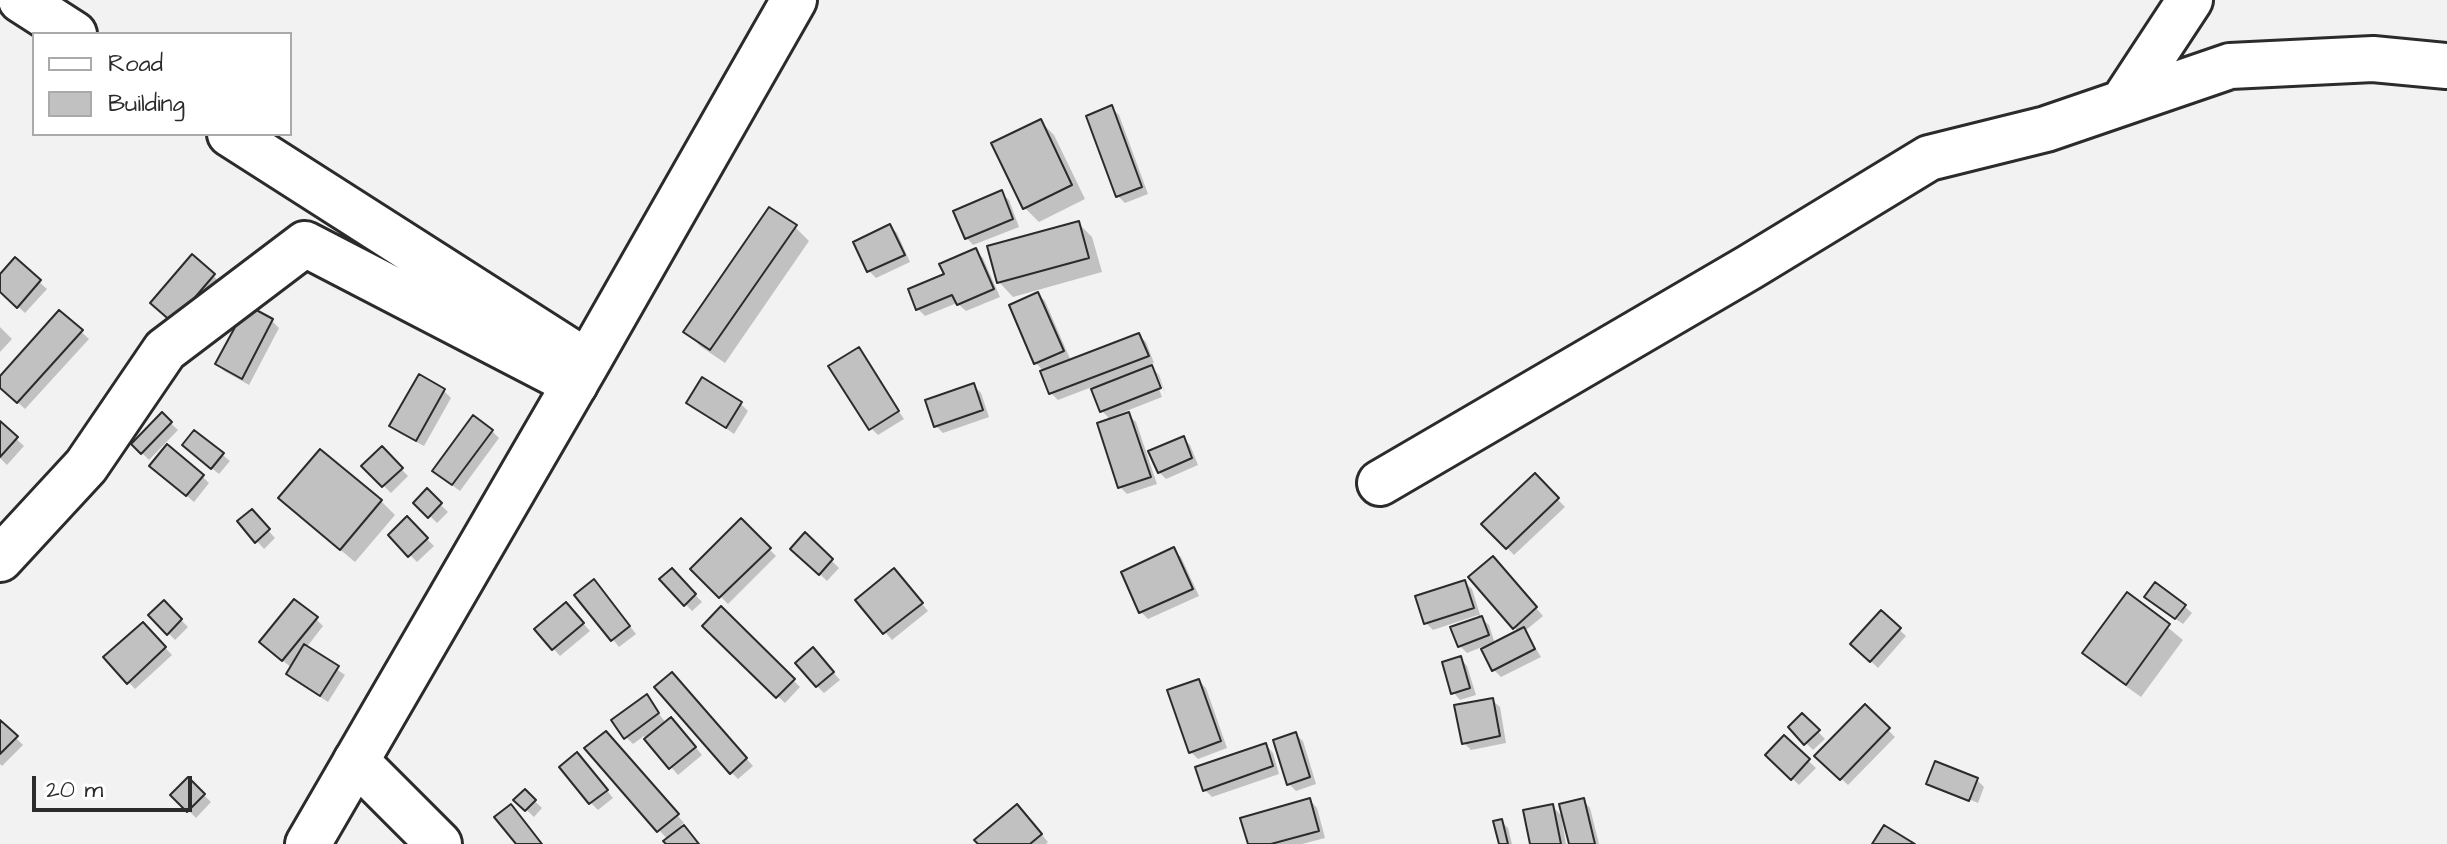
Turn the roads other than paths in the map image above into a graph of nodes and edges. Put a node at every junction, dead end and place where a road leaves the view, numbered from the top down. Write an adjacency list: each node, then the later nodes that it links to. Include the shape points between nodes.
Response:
1 (21, 0): 4 (street)
2 (794, 0): 8 (street)
3 (2190, 0): 6 (street)
4 (71, 32)
5 (2447, 66): 6 (street, via 2373,59 2230,66)
6 (2123, 102): 9 (street, via 2046,129 1929,158)
7 (233, 136): 8 (street)
8 (581, 373): 10 (street, via 305,244 165,350 86,466); 11 (street)
9 (1380, 483)
10 (0, 559)
11 (356, 761): 12 (street); 13 (street)
12 (308, 844)
13 (439, 844)

